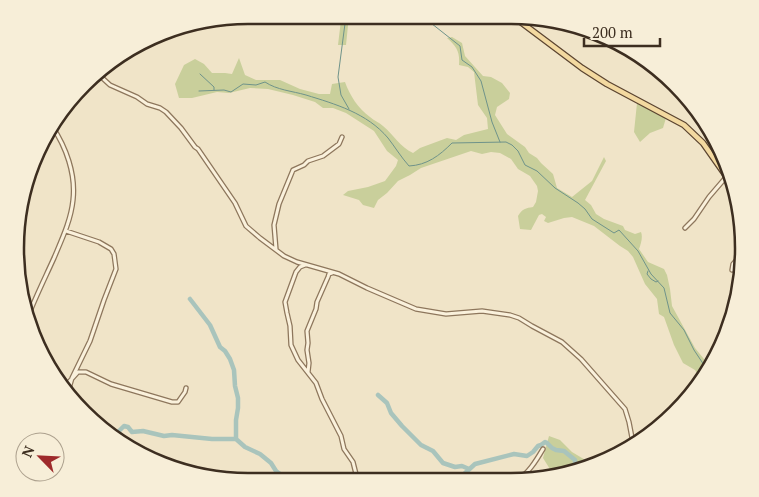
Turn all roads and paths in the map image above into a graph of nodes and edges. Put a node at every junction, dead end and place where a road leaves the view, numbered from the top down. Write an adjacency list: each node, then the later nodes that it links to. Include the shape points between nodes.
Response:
1 (523, 24): 5 (main road, via 607,84 684,125)
2 (102, 78): 9 (street, via 166,112 198,149 230,195 246,226)
3 (56, 132): 8 (street, via 74,181 74,200)
4 (342, 137): 9 (street, via 339,144 323,156 293,170 274,225)
5 (719, 164)
6 (725, 181): 7 (street)
7 (685, 228)
8 (66, 231): 14 (street); 16 (street, via 112,249 116,269 90,341)
9 (276, 250): 11 (street)
10 (735, 262): 12 (street)
11 (305, 265): 13 (street); 15 (street, via 296,272 286,302 291,344)
12 (732, 270)
13 (333, 273): 15 (street, via 329,274 307,331); 20 (street, via 416,309 446,314 482,311 520,318 562,342 587,365 625,409)
14 (32, 309)
15 (308, 372): 22 (street, via 341,436 344,449 354,462)
16 (72, 378): 17 (street); 18 (street); 19 (street, via 78,372 86,372 111,384 172,402 178,402)
17 (68, 382)
18 (70, 385)
19 (186, 388)
20 (632, 437)
21 (543, 448): 23 (street)
22 (356, 473)
23 (526, 473)

